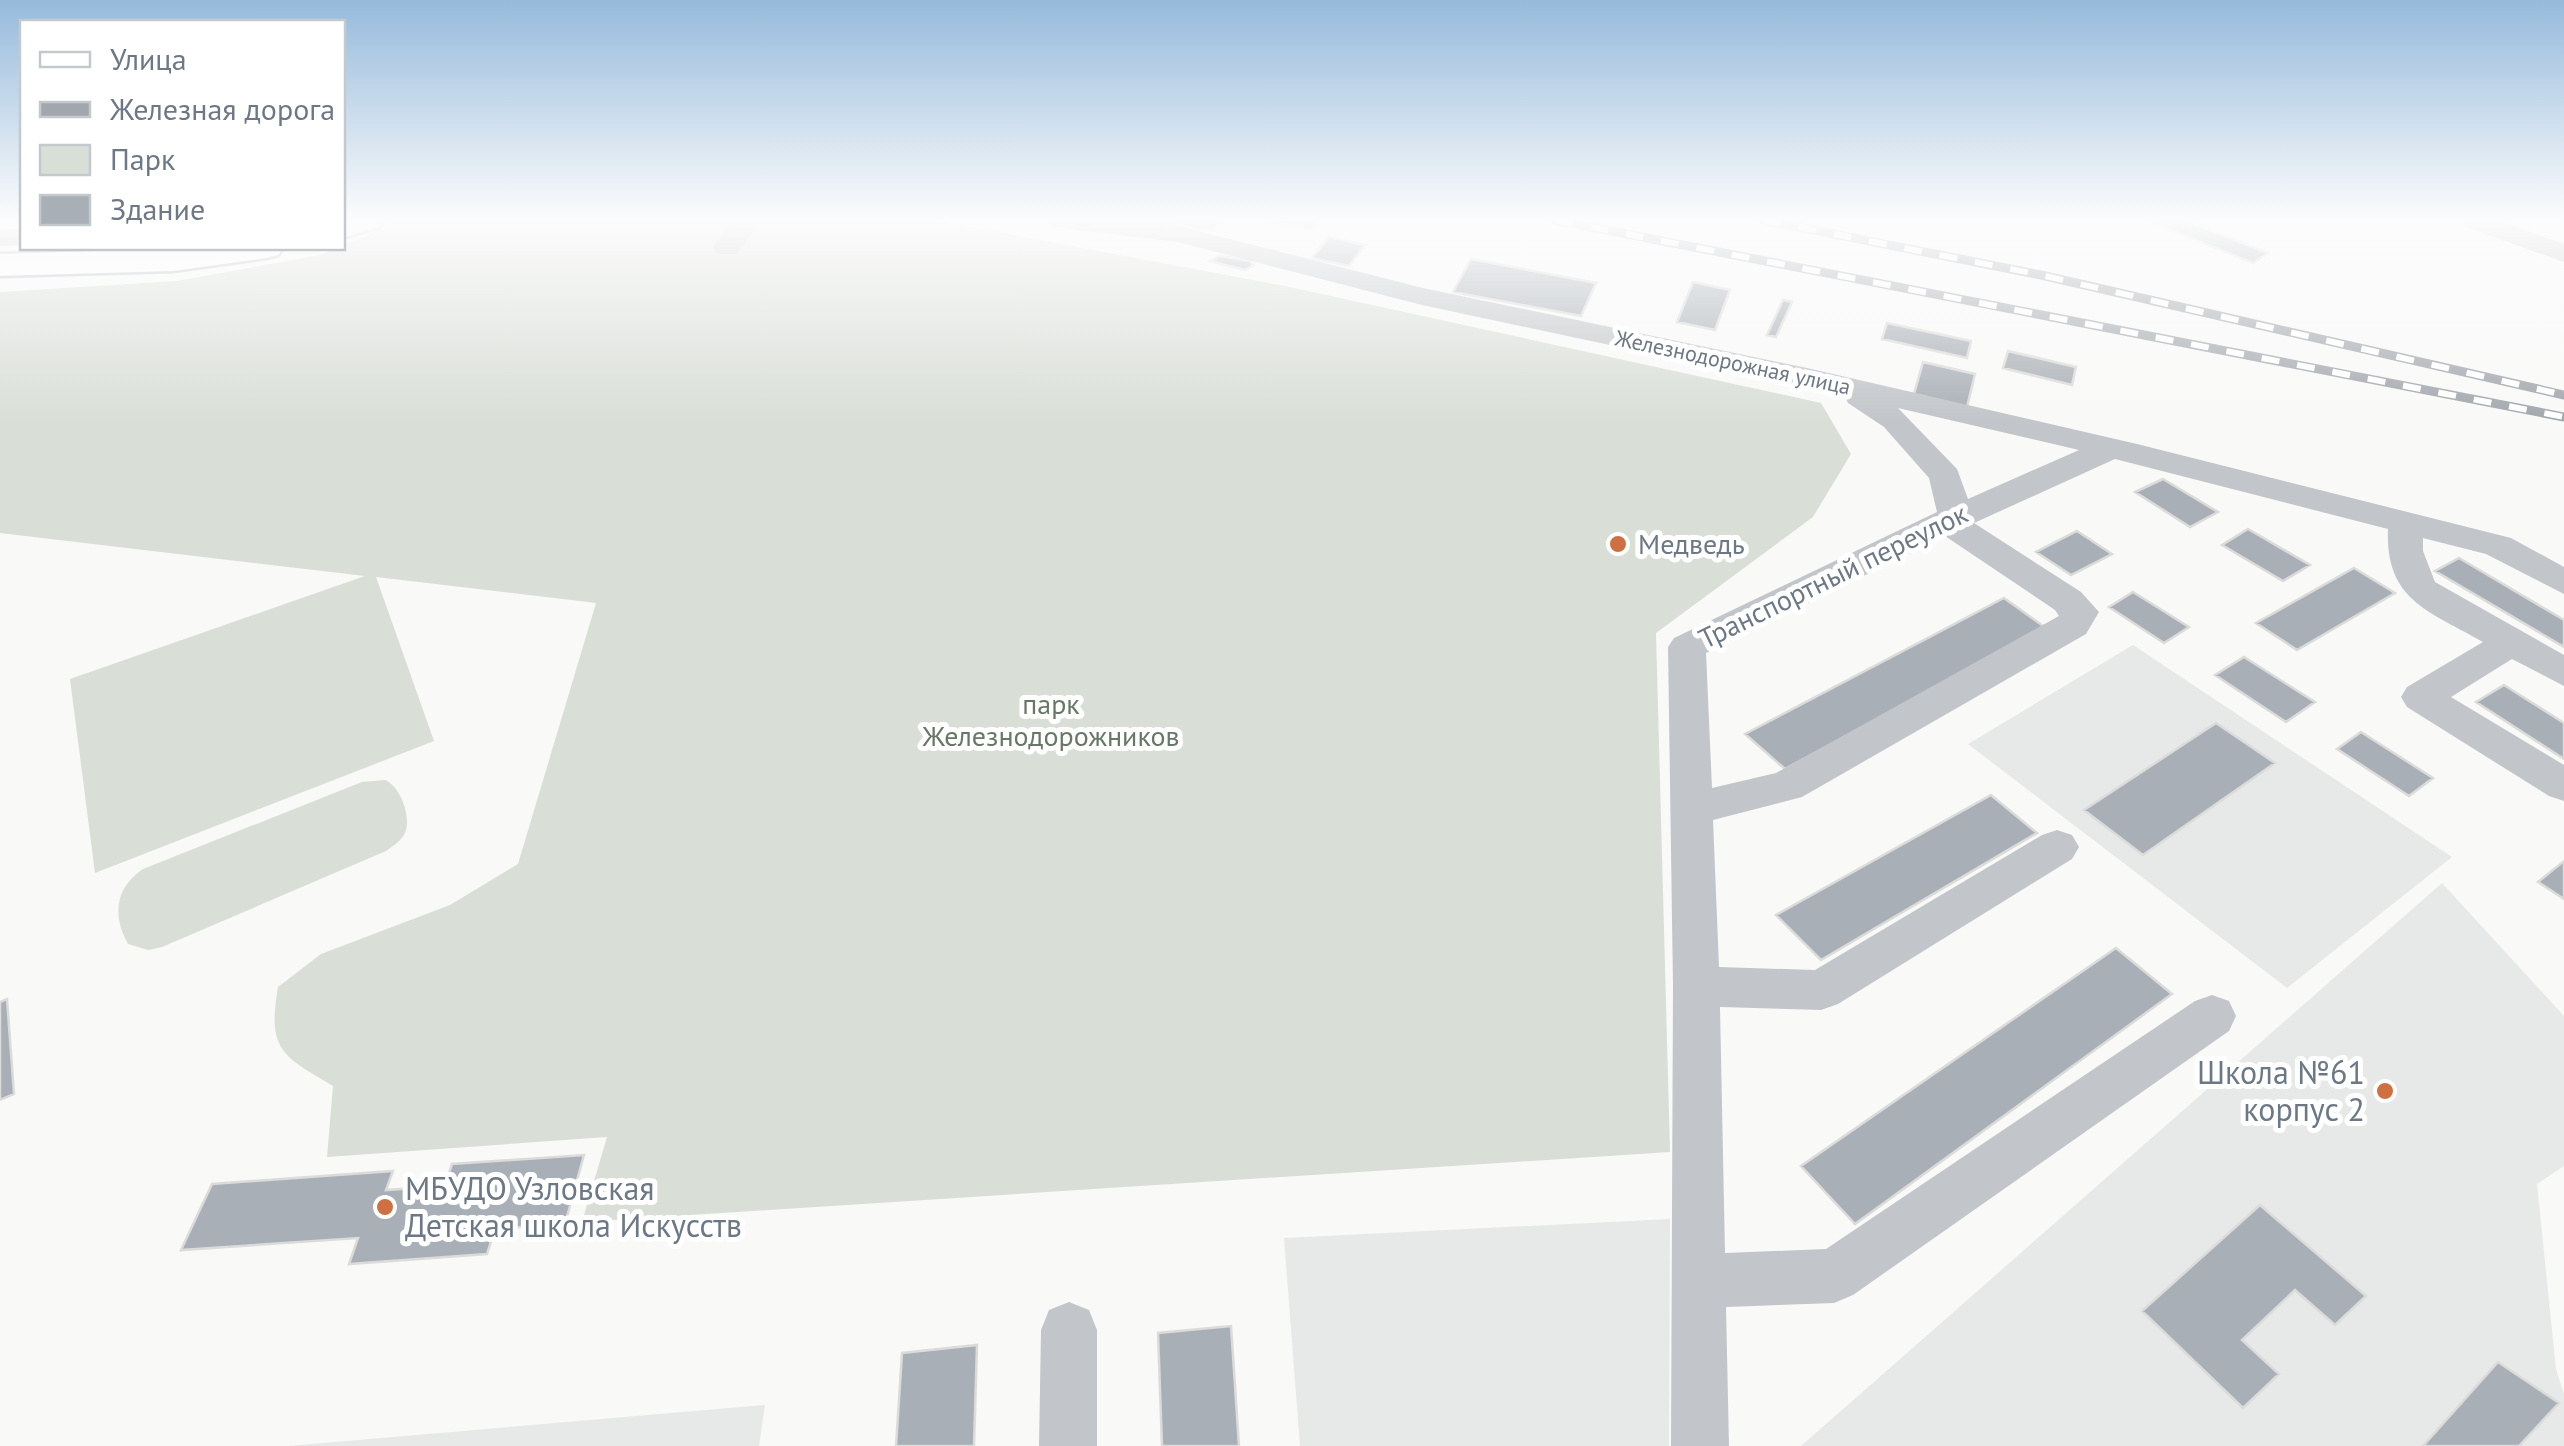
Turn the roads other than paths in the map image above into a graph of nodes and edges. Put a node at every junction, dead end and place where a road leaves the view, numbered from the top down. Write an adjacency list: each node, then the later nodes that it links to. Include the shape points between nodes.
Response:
1 (1391, 287): 2 (street, Железнодорожная улица)
2 (1831, 382): 3 (street, Железнодорожная улица); 4 (street, via 1895,420 1946,476)
3 (2111, 448): 4 (street, Транспортный переулок); 5 (street)
4 (1950, 519): 10 (street, Транспортный переулок, via 1687,647); 10 (street, via 2068,601 2080,612 2073,625 1787,786)
5 (2406, 523): 6 (street, via 2498,546); 7 (street, via 2405,551 2420,588)
6 (2564, 582)
7 (2512, 642): 8 (street); 9 (street, via 2421,696)
8 (2564, 672)
9 (2564, 785)
10 (1690, 808): 12 (street, Транспортный переулок)
11 (2057, 847): 12 (street, via 1822,990)
12 (1696, 986): 14 (street, Транспортный переулок)
13 (2212, 1016): 14 (street, via 1834,1276)
14 (1698, 1281): 17 (street, Транспортный переулок)
15 (1068, 1330): 16 (street)
16 (1068, 1446)
17 (1700, 1446)

